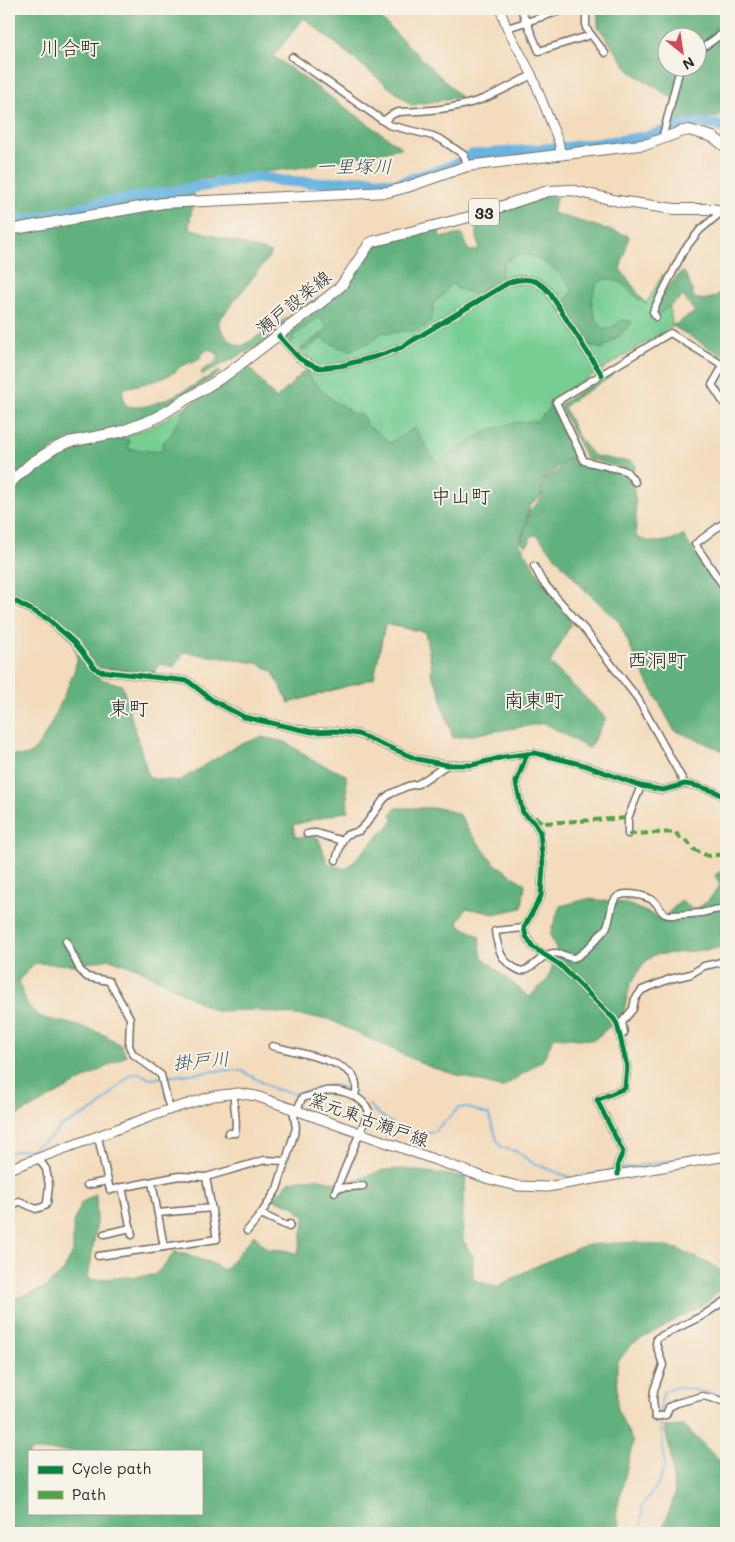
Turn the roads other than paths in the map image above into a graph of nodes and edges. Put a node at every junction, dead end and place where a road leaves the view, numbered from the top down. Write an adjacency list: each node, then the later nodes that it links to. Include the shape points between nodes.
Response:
1 (500, 9): 6 (street)
2 (521, 9): 5 (street)
3 (567, 9): 5 (street)
4 (586, 9): 8 (street, via 586,28)
5 (525, 21): 6 (street); 8 (street, via 538,51)
6 (507, 28): 12 (street)
7 (726, 31): 9 (street)
8 (591, 35): 10 (street)
9 (708, 44)
10 (605, 53)
11 (292, 57): 14 (street)
12 (532, 75): 14 (street, via 471,103 399,112); 17 (street)
13 (677, 78): 15 (street)
14 (383, 121): 18 (street, via 442,140 464,155)
15 (662, 136): 16 (main road, via 689,130 713,137); 17 (main road, via 648,144)
16 (726, 146)
17 (561, 154): 18 (main road)
18 (467, 165): 20 (main road, via 388,192 163,203)
19 (725, 210): 21 (street, via 697,233 682,252 654,310); 22 (main road, 瀬戸設楽線 / 33, via 660,207 571,190 536,194 473,216 374,241 341,286)
20 (9, 230)
21 (656, 317)
22 (279, 336): 24 (street, via 305,362 320,368 340,366 400,348 508,283 528,279 543,285 549,292); 27 (main road, 瀬戸設楽線 / 33, via 226,375 156,418 120,432 55,448 30,464)
23 (725, 366): 24 (street, via 670,333); 25 (street, via 712,386)
24 (602, 374): 26 (street, via 556,402 584,460 623,470)
25 (726, 406)
26 (635, 482)
27 (9, 484)
28 (726, 530): 30 (street, via 722,524 695,544)
29 (534, 566): 34 (street, via 542,581 638,699)
30 (726, 590)
31 (9, 598): 33 (street, via 48,619 99,670 188,681 212,700 244,718 312,732 358,734 417,759)
32 (527, 754): 33 (street, via 472,765); 35 (street, via 584,765); 42 (street, via 516,783 523,813 540,832 543,866 541,896)
33 (447, 765): 39 (street, via 418,784 390,794 366,824 359,831 346,835)
34 (684, 784): 35 (street, via 663,790); 36 (street, via 706,788)
35 (641, 786): 38 (street, via 628,818)
36 (726, 798)
37 (307, 834): 39 (street, via 320,832)
38 (628, 834)
39 (342, 842): 40 (street)
40 (336, 860)
41 (726, 911): 44 (street, via 713,909 669,916 663,914 653,900 619,895 611,909 608,924 580,956)
42 (524, 928): 44 (street, via 528,942); 44 (street, via 495,931 500,954 521,971 530,969)
43 (66, 941): 51 (street, via 80,970 87,977 109,981 130,1018 129,1046 133,1054 162,1078)
44 (545, 956): 46 (street, via 560,965 614,1019)
45 (726, 961): 46 (street, via 642,990 635,999 634,1009 622,1022 624,1033)
46 (621, 1036): 59 (street, via 626,1066 625,1088 597,1100 623,1152 618,1162)
47 (272, 1046): 49 (street, via 334,1063 354,1078)
48 (234, 1094): 50 (main road, 窯元東古瀬戸線, via 256,1096); 51 (main road, 窯元東古瀬戸線, via 214,1096); 53 (street, via 238,1122 235,1133)
49 (355, 1094): 50 (street, via 328,1091 302,1098); 52 (street, via 369,1111)
50 (295, 1109): 52 (main road, 窯元東古瀬戸線); 57 (street, via 296,1128)
51 (172, 1110): 54 (main road, 窯元東古瀬戸線)
52 (359, 1132): 59 (main road, 窯元東古瀬戸線, via 488,1179 518,1186 547,1187); 64 (street, via 336,1190)
53 (228, 1133)
54 (98, 1137): 56 (main road, 窯元東古瀬戸線); 61 (street)
55 (726, 1156): 59 (main road, 窯元東古瀬戸線)
56 (38, 1158): 58 (main road, 窯元東古瀬戸線); 67 (street, via 46,1169 49,1185 47,1203 36,1209 19,1202)
57 (284, 1161): 60 (street, via 265,1160); 69 (street, via 277,1189)
58 (9, 1169)
59 (618, 1174)
60 (206, 1177): 62 (street, via 179,1176); 66 (street)
61 (108, 1181): 63 (street); 65 (street, via 110,1190)
62 (152, 1182): 65 (street); 68 (street)
63 (87, 1185)
64 (363, 1186)
65 (122, 1187): 71 (street)
66 (212, 1208): 68 (street); 75 (street, via 217,1239)
67 (9, 1209)
68 (158, 1213): 75 (street)
69 (261, 1214): 70 (street, via 289,1227); 72 (street)
70 (290, 1224)
71 (131, 1228): 73 (street); 74 (street)
72 (247, 1231)
73 (104, 1234)
74 (132, 1235)
75 (164, 1247): 76 (street)
76 (98, 1256)
77 (726, 1300): 78 (street, via 657,1338 663,1365 653,1400 655,1417 666,1415 669,1407 676,1403 703,1396)
78 (726, 1402)

